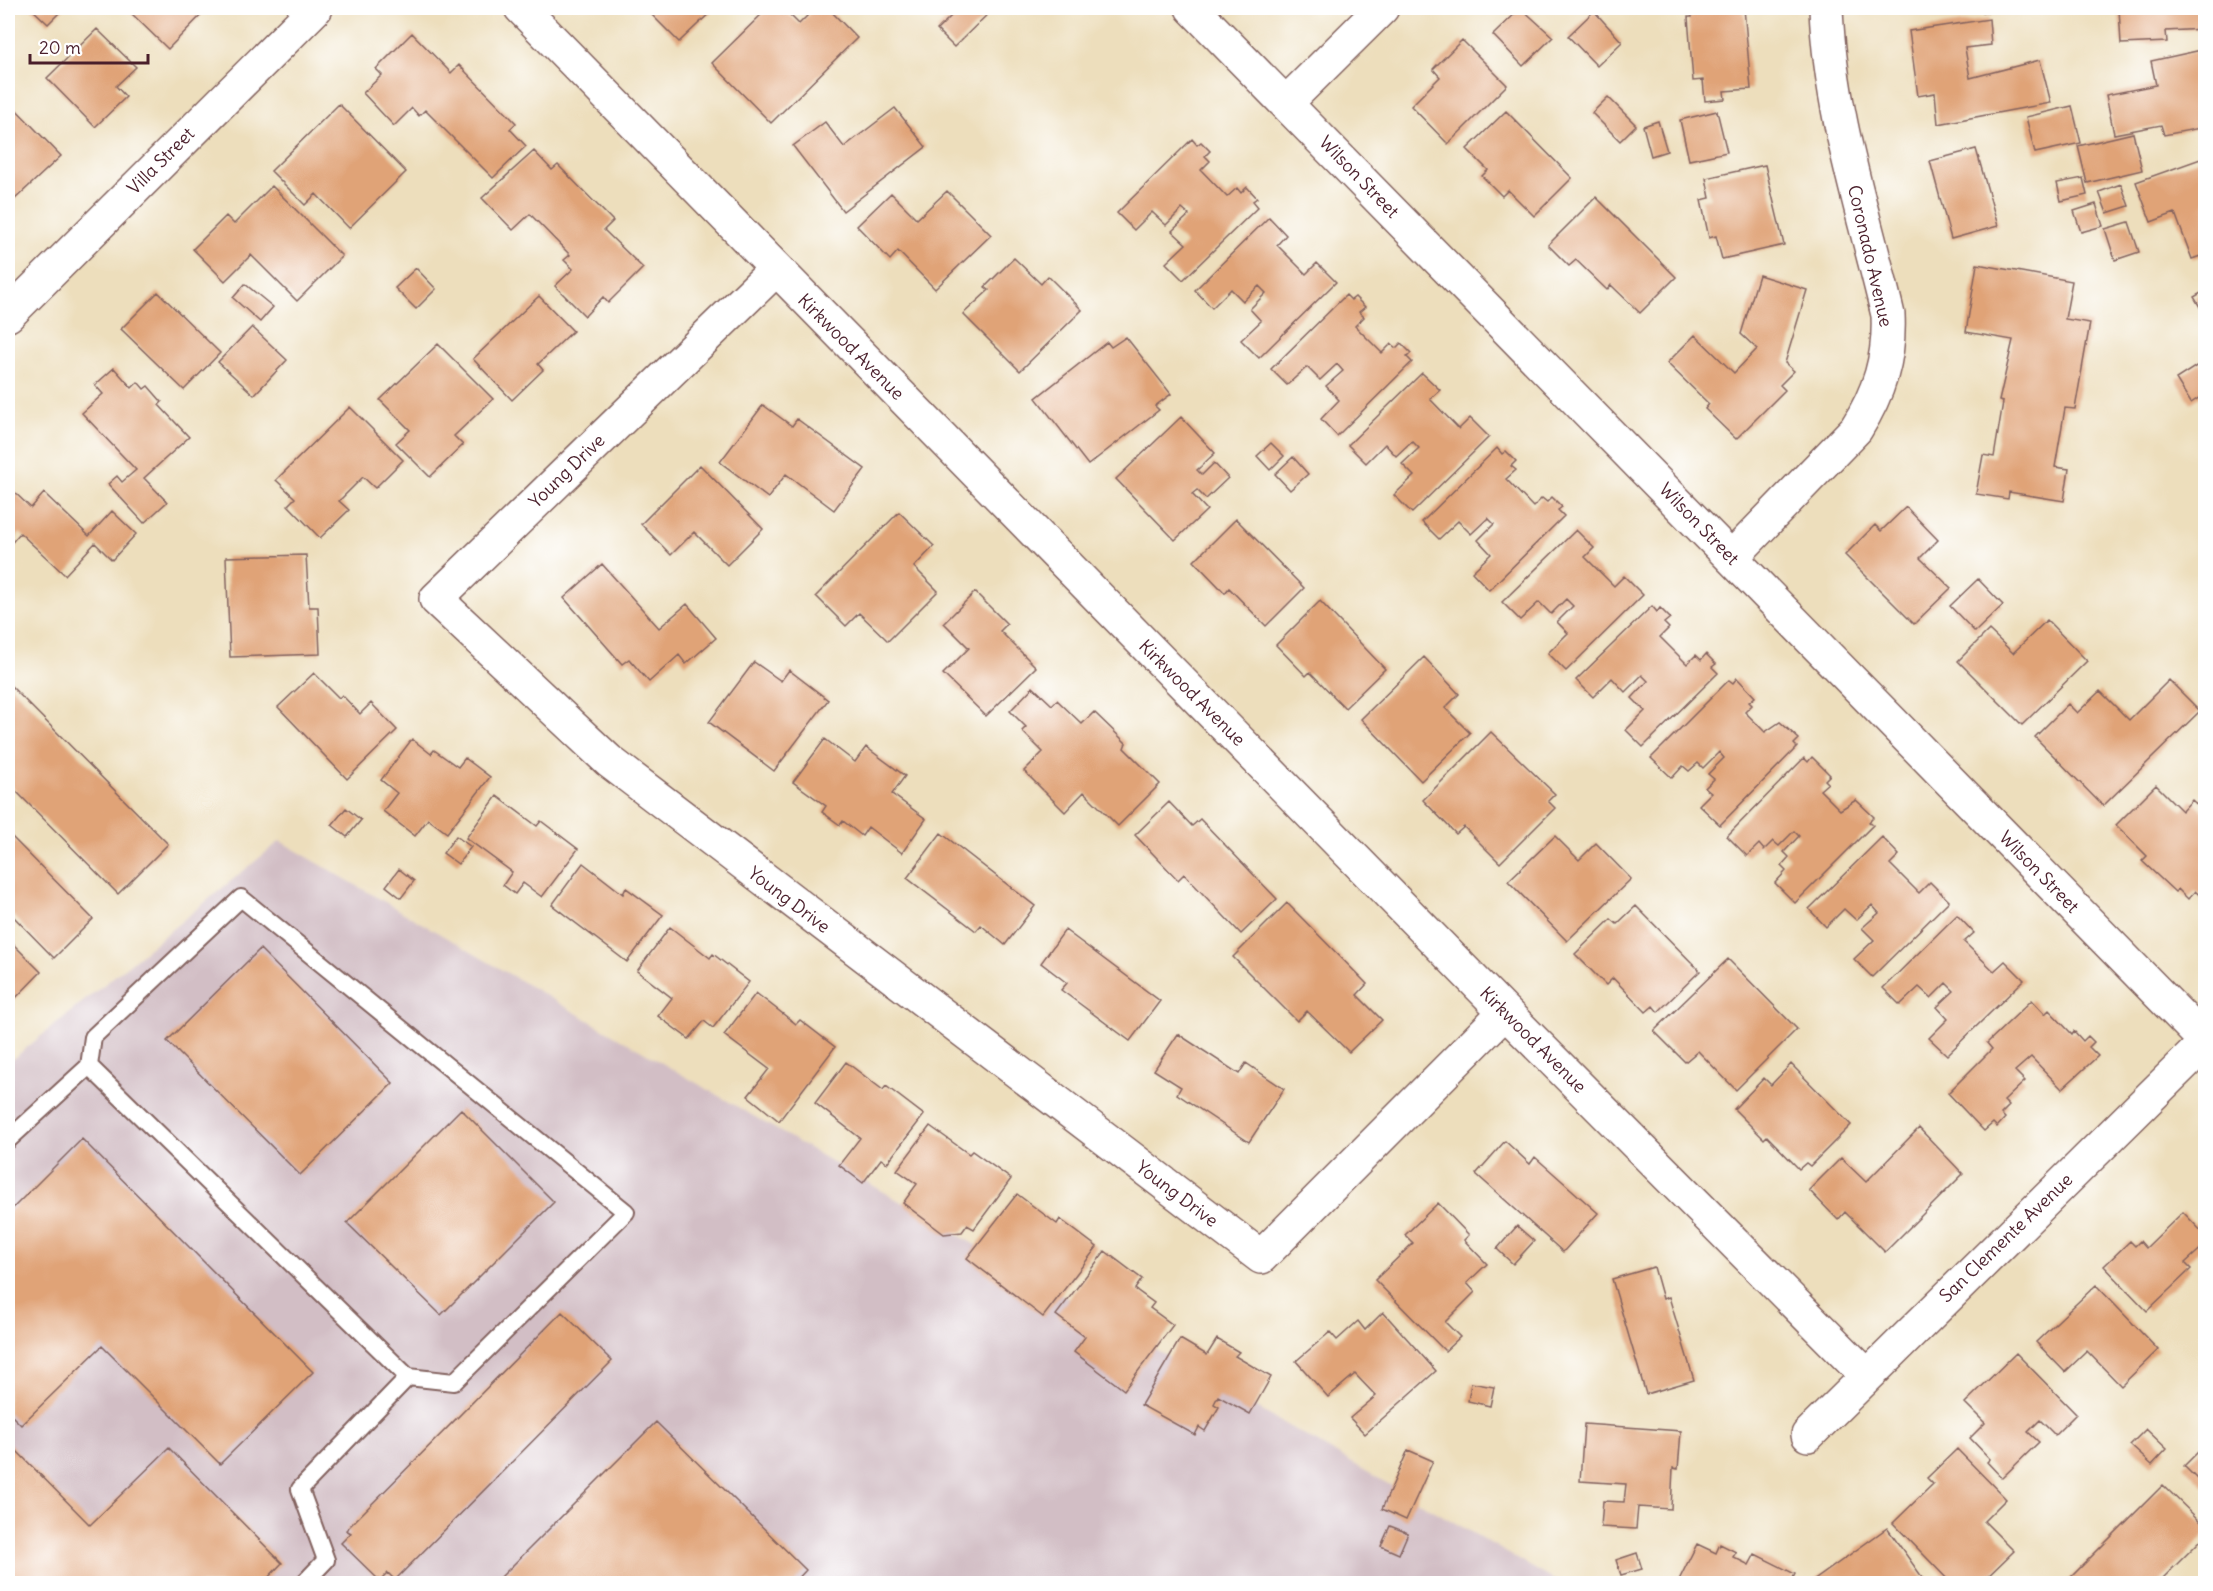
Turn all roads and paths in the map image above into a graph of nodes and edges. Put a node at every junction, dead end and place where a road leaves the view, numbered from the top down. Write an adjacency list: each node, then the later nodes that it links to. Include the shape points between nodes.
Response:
1 (316, 8): 8 (street, Villa Street)
2 (521, 8): 7 (street, Kirkwood Avenue)
3 (1192, 8): 6 (street, Wilson Street)
4 (1382, 8): 6 (street)
5 (1826, 8): 9 (street, Coronado Avenue, via 1845,150 1888,315 1885,364 1870,408 1856,429)
6 (1286, 103): 9 (street, Wilson Street)
7 (775, 270): 10 (street, Kirkwood Avenue); 10 (street, Young Drive, via 436,599 609,762 1261,1257)
8 (8, 315)
9 (1732, 557): 11 (street, Wilson Street)
10 (1505, 1012): 14 (street, Kirkwood Avenue)
11 (2205, 1042): 14 (street, San Clemente Avenue)
12 (89, 1066): 13 (lane); 15 (lane); 15 (lane, via 93,1037 241,898 626,1212 454,1382)
13 (8, 1140)
14 (1866, 1375): 16 (street, San Clemente Avenue)
15 (408, 1377): 17 (lane, via 300,1489 326,1560)
16 (1808, 1435)
17 (303, 1584)

